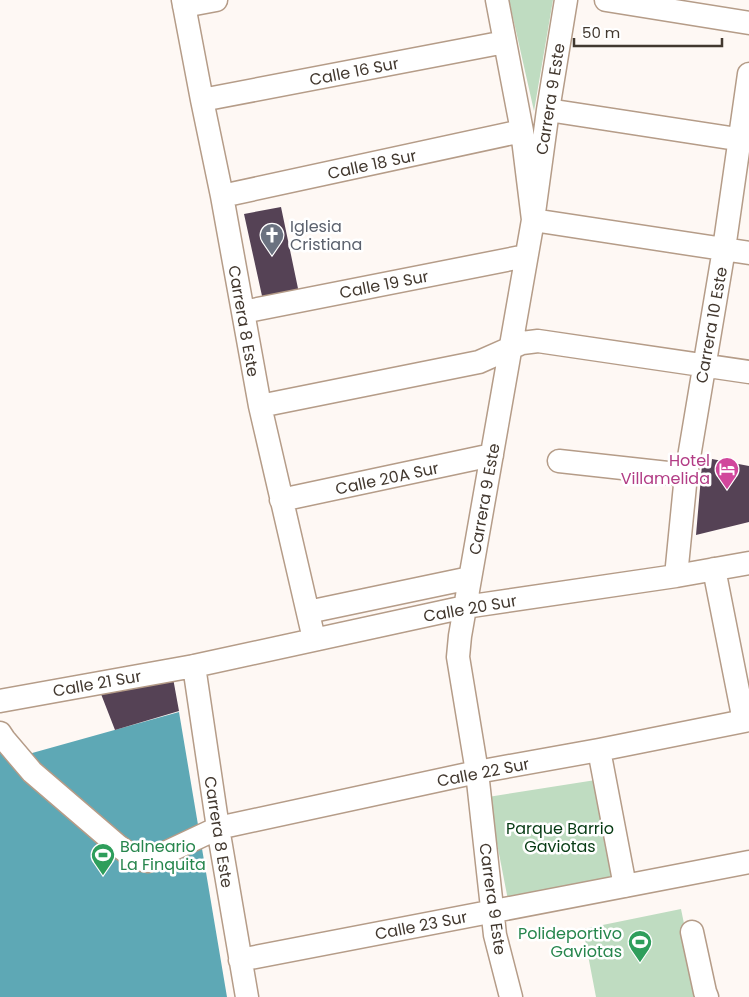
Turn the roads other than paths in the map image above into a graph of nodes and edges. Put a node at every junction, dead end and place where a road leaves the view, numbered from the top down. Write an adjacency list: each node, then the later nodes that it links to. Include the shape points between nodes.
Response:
1 (216, 0): 5 (street)
2 (497, 0): 7 (street)
3 (566, 0): 10 (street, Carrera 9 Este)
4 (606, 0): 6 (street)
5 (184, 3): 9 (street, Carrera 8 Este)
6 (749, 23)
7 (505, 42): 9 (street, Calle 16 Sur); 11 (street)
8 (749, 74): 12 (street, Carrera 10 Este)
9 (202, 100): 13 (street, Carrera 8 Este)
10 (548, 110): 12 (street); 14 (street, Carrera 9 Este)
11 (522, 131): 13 (street, Calle 18 Sur); 14 (street)
12 (744, 140): 15 (street, Carrera 10 Este)
13 (222, 196): 18 (street, Carrera 8 Este)
14 (533, 220): 15 (street); 17 (street, Carrera 9 Este)
15 (724, 249): 16 (street); 20 (street, Carrera 10 Este)
16 (749, 253)
17 (526, 256): 18 (street, Calle 19 Sur); 19 (street, Carrera 9 Este)
18 (243, 312): 22 (street, Carrera 8 Este)
19 (510, 347): 20 (street, via 538,342); 22 (street, via 479,362); 23 (street, Carrera 9 Este)
20 (704, 365): 21 (street); 25 (street, Carrera 10 Este)
21 (749, 372)
22 (260, 406): 26 (street, Carrera 8 Este)
23 (492, 455): 26 (street, Calle 20A Sur); 30 (street, Carrera 9 Este)
24 (558, 461): 25 (street)
25 (686, 476): 29 (street, Carrera 10 Este)
26 (281, 500): 32 (street, Carrera 8 Este)
27 (749, 563): 28 (street, Calle 20 Sur)
28 (714, 569): 29 (street, Calle 20 Sur); 36 (street)
29 (676, 576): 31 (street, Calle 20 Sur)
30 (470, 578): 31 (street, Carrera 9 Este); 32 (street)
31 (465, 608): 33 (street, Calle 20 Sur); 39 (street, Carrera 9 Este, via 458,658)
32 (308, 612): 33 (street, Carrera 8 Este)
33 (314, 639): 34 (street, Calle 20 Sur)
34 (194, 666): 35 (street, Calle 21 Sur); 40 (street, Carrera 8 Este)
35 (0, 701)
36 (747, 720): 38 (street, Calle 22 Sur)
37 (0, 733): 40 (street, Calle 22 Sur, via 32,772 136,859 148,861)
38 (599, 750): 39 (street, Calle 22 Sur); 42 (street)
39 (477, 772): 40 (street, Calle 22 Sur); 43 (street, Carrera 9 Este)
40 (218, 828): 45 (street, Carrera 8 Este)
41 (749, 862): 42 (street, Calle 23 Sur)
42 (625, 886): 43 (street, Calle 23 Sur)
43 (492, 911): 45 (street, Calle 23 Sur); 47 (street, Carrera 9 Este, via 494,935)
44 (692, 932): 48 (street)
45 (240, 960): 46 (street, Carrera 8 Este)
46 (247, 997)
47 (511, 997)
48 (707, 997)

